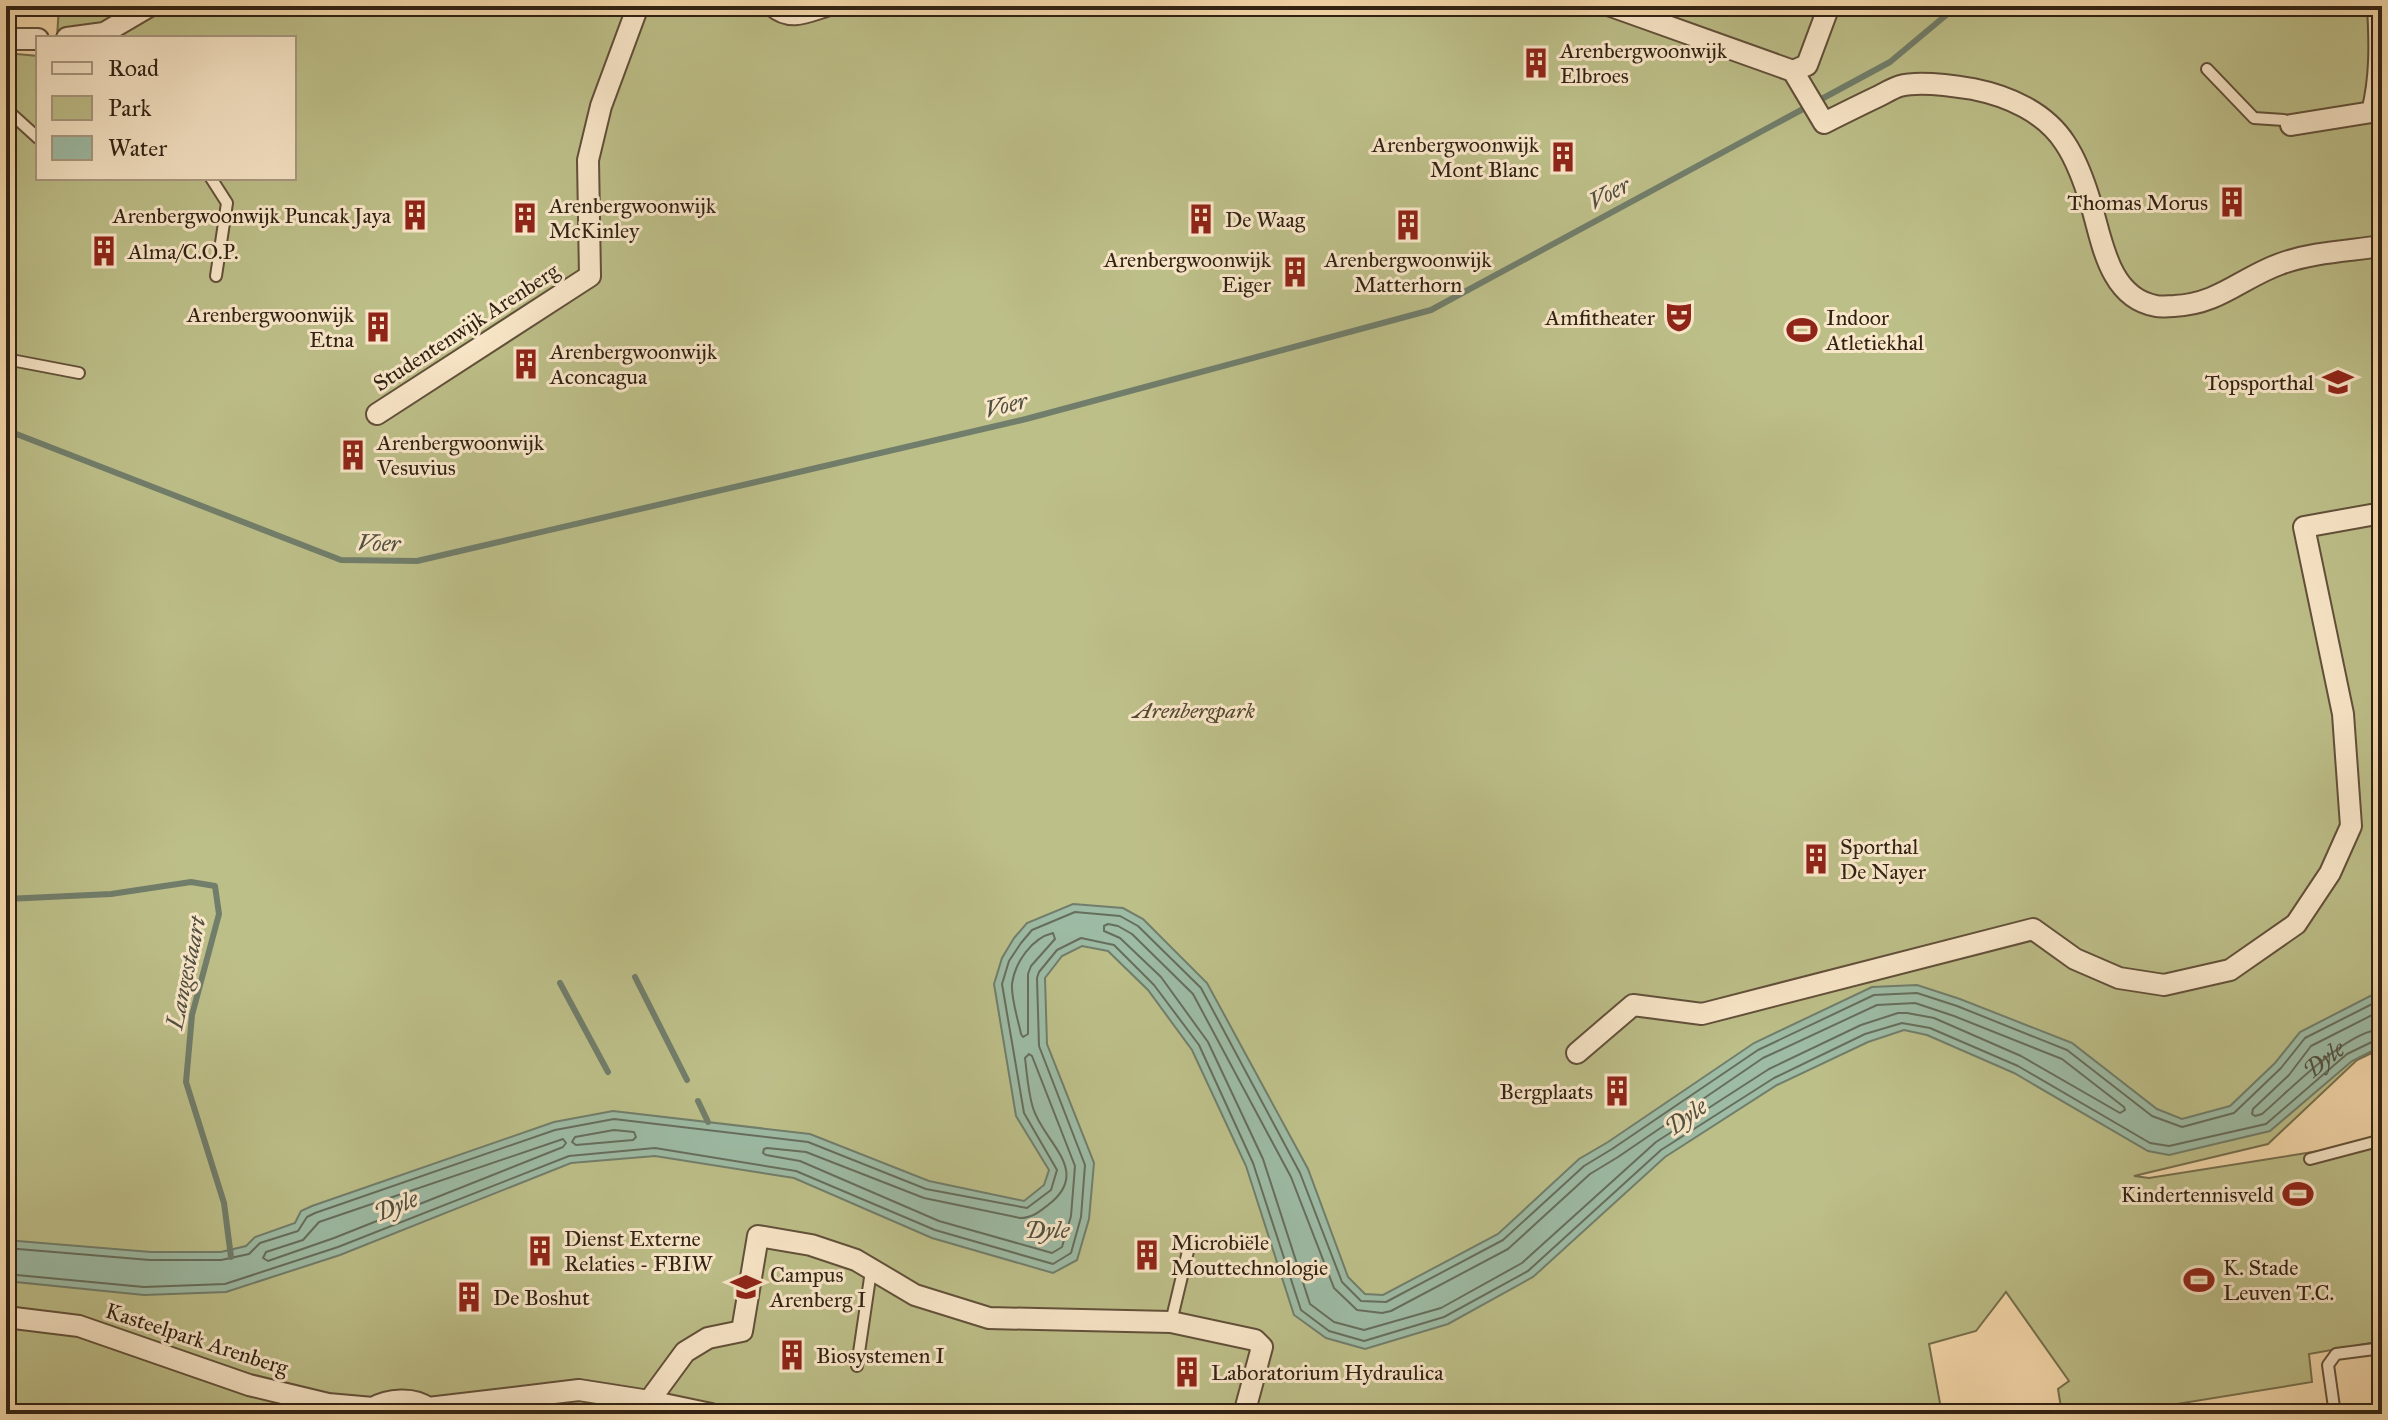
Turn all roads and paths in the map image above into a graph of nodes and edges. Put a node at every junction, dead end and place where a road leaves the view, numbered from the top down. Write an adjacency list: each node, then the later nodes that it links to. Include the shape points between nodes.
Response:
1 (150, 6): 8 (street, via 104,33)
2 (638, 6): 21 (street, Studentenwijk Arenberg, via 601,106 588,160 590,276)
3 (773, 6): 4 (street, via 797,16)
4 (826, 6)
5 (1611, 6): 12 (street)
6 (1829, 6): 12 (street)
7 (2378, 6): 14 (street, via 2372,112)
8 (82, 36)
9 (6, 39): 10 (street)
10 (36, 39)
11 (2207, 69): 14 (lane, via 2254,118)
12 (1798, 78): 17 (street, via 1824,123 1901,85 1953,85 2006,98 2030,110 2064,141 2076,162 2113,274 2139,300 2156,306 2211,300 2299,257)
13 (6, 109): 15 (lane)
14 (2291, 125)
15 (36, 136)
16 (212, 180): 18 (lane, via 227,203)
17 (2382, 246)
18 (216, 276)
19 (6, 359): 20 (lane)
20 (79, 373)
21 (377, 414)
22 (2382, 513): 23 (street, via 2304,527 2343,714 2351,826 2330,873 2296,924 2230,970 2164,985 2119,978 2075,959 2033,929 1702,1014 1633,1005)
23 (1577, 1053)
24 (2382, 1140): 25 (lane)
25 (2310, 1159)
26 (1188, 1251): 29 (lane)
27 (871, 1271): 29 (street, via 915,1295 989,1318); 31 (lane); 32 (street, via 856,1260 811,1245 758,1236 742,1331 708,1338 685,1352)
28 (6, 1317): 33 (street, Kasteelpark Arenberg, via 79,1326 249,1385)
29 (1171, 1322): 37 (street, via 1255,1340 1262,1347)
30 (2382, 1348): 38 (lane, via 2336,1354 2328,1365)
31 (857, 1366)
32 (653, 1407): 35 (street, Kasteelpark Arenberg, via 579,1390); 36 (street, Kasteelpark Arenberg)
33 (346, 1411): 34 (street, Kasteelpark Arenberg)
34 (382, 1411): 35 (street, Kasteelpark Arenberg, via 383,1402 420,1402)
35 (425, 1411)
36 (711, 1414)
37 (1244, 1414)
38 (2335, 1414)

